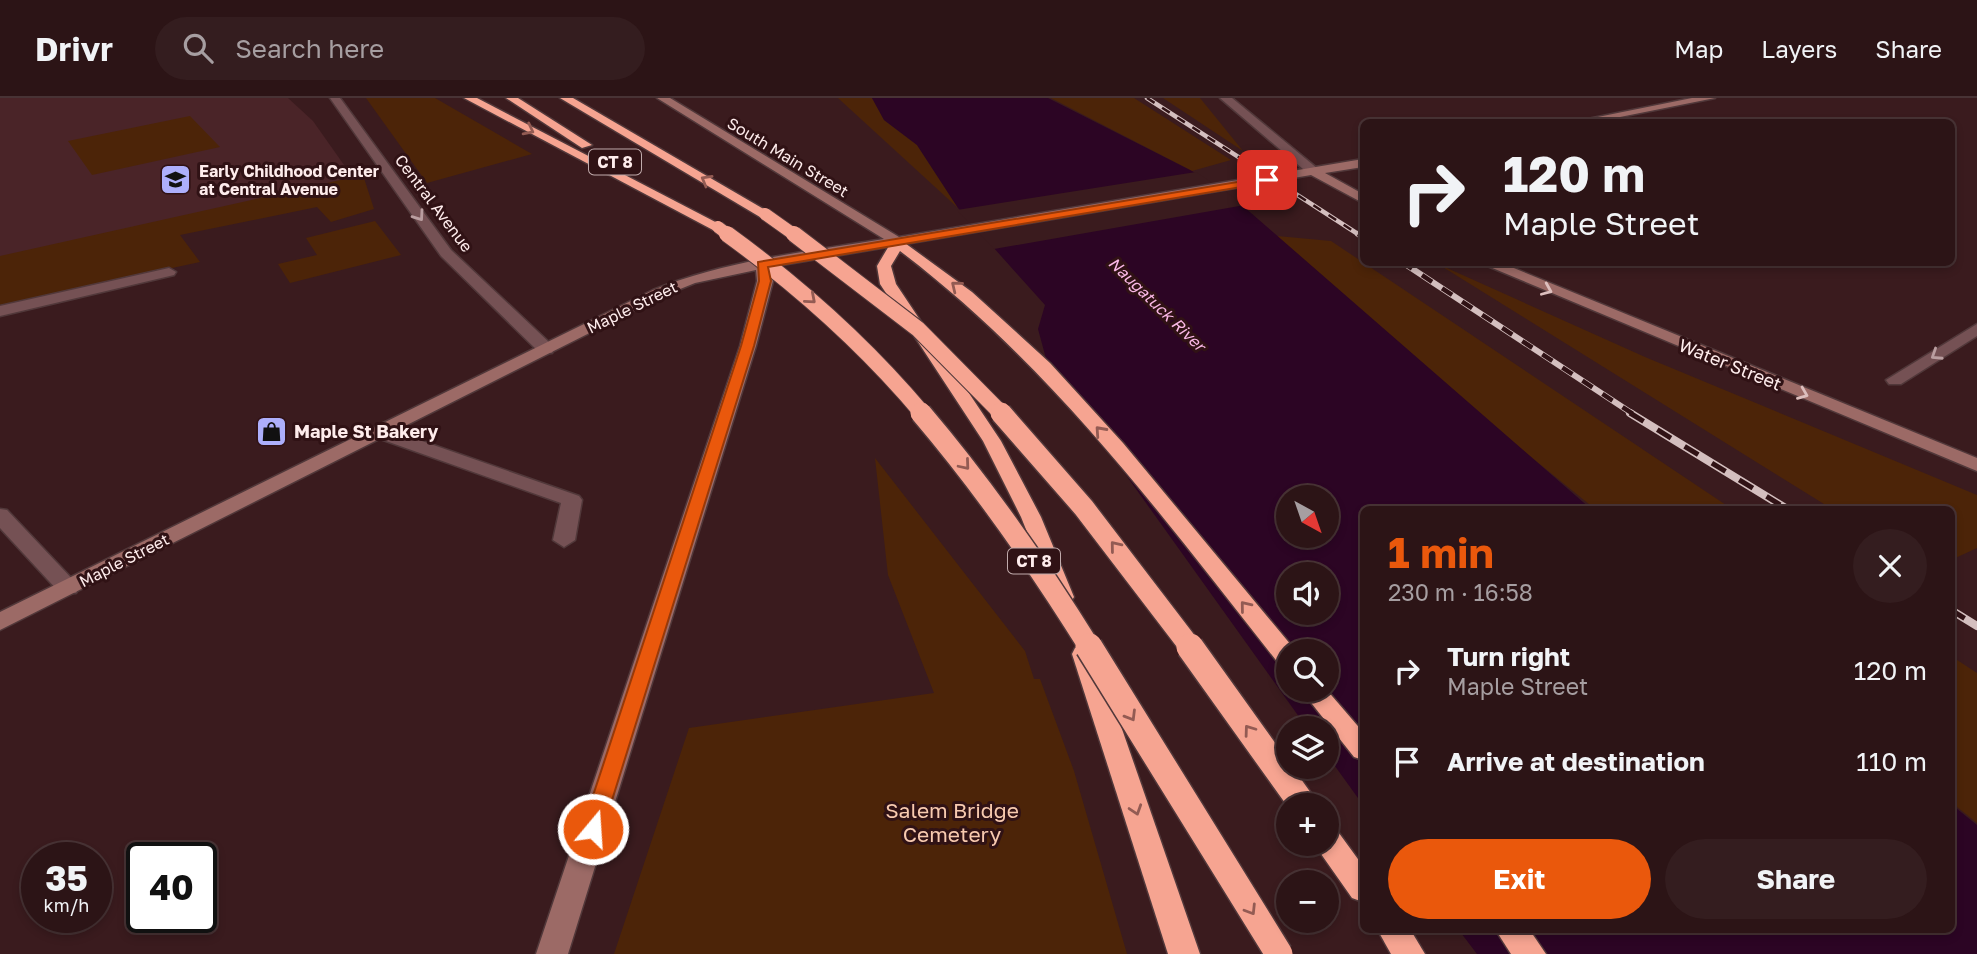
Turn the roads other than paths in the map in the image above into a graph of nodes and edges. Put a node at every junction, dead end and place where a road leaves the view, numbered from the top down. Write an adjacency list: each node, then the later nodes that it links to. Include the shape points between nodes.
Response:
1 (335, 98): 19 (street, Central Avenue, one-way to 19, via 446,253)
2 (469, 98): 12 (highway, one-way to 12)
3 (511, 98): 12 (highway, CT 8)
4 (565, 98): 30 (highway, CT 8, one-way to 4, bridge, via 1143,582 1055,472 907,319 765,214)
5 (662, 98): 13 (street, South Main Street)
6 (1225, 98): 10 (street)
7 (1710, 98): 8 (street)
8 (1594, 119)
9 (1360, 164): 10 (street, Maple Street)
10 (1314, 172): 11 (street); 13 (street, Maple Street)
11 (1360, 198)
12 (718, 227): 37 (highway, CT 8, one-way to 37, bridge, via 840,324 976,478 1051,585)
13 (898, 242): 14 (street, Maple Street); 27 (highway, one-way to 13, via 1120,453 1007,331); 36 (highway, one-way to 36, via 887,258 885,276 992,441 1031,517 1097,690)
14 (762, 264): 19 (street, Maple Street, via 671,286); 35 (street, via 765,281 748,346)
15 (1495, 266): 22 (street, Water Street, one-way to 22)
16 (169, 272): 17 (street)
17 (0, 311)
18 (1977, 329): 20 (street, one-way to 20)
19 (546, 349): 21 (street, Maple Street)
20 (1895, 380)
21 (379, 432): 24 (street, via 572,499); 25 (street, Maple Street)
22 (1977, 465)
23 (0, 515): 25 (street)
24 (564, 540)
25 (68, 588): 26 (street, Maple Street)
26 (0, 622)
27 (1276, 644)
28 (1323, 702): 29 (highway)
29 (1360, 746)
30 (1294, 793)
31 (1339, 856): 32 (highway)
32 (1360, 885)
33 (1395, 933): 38 (highway)
34 (1513, 933): 39 (highway)
35 (552, 954)
36 (1184, 954)
37 (1279, 954)
38 (1409, 954)
39 (1530, 954)

